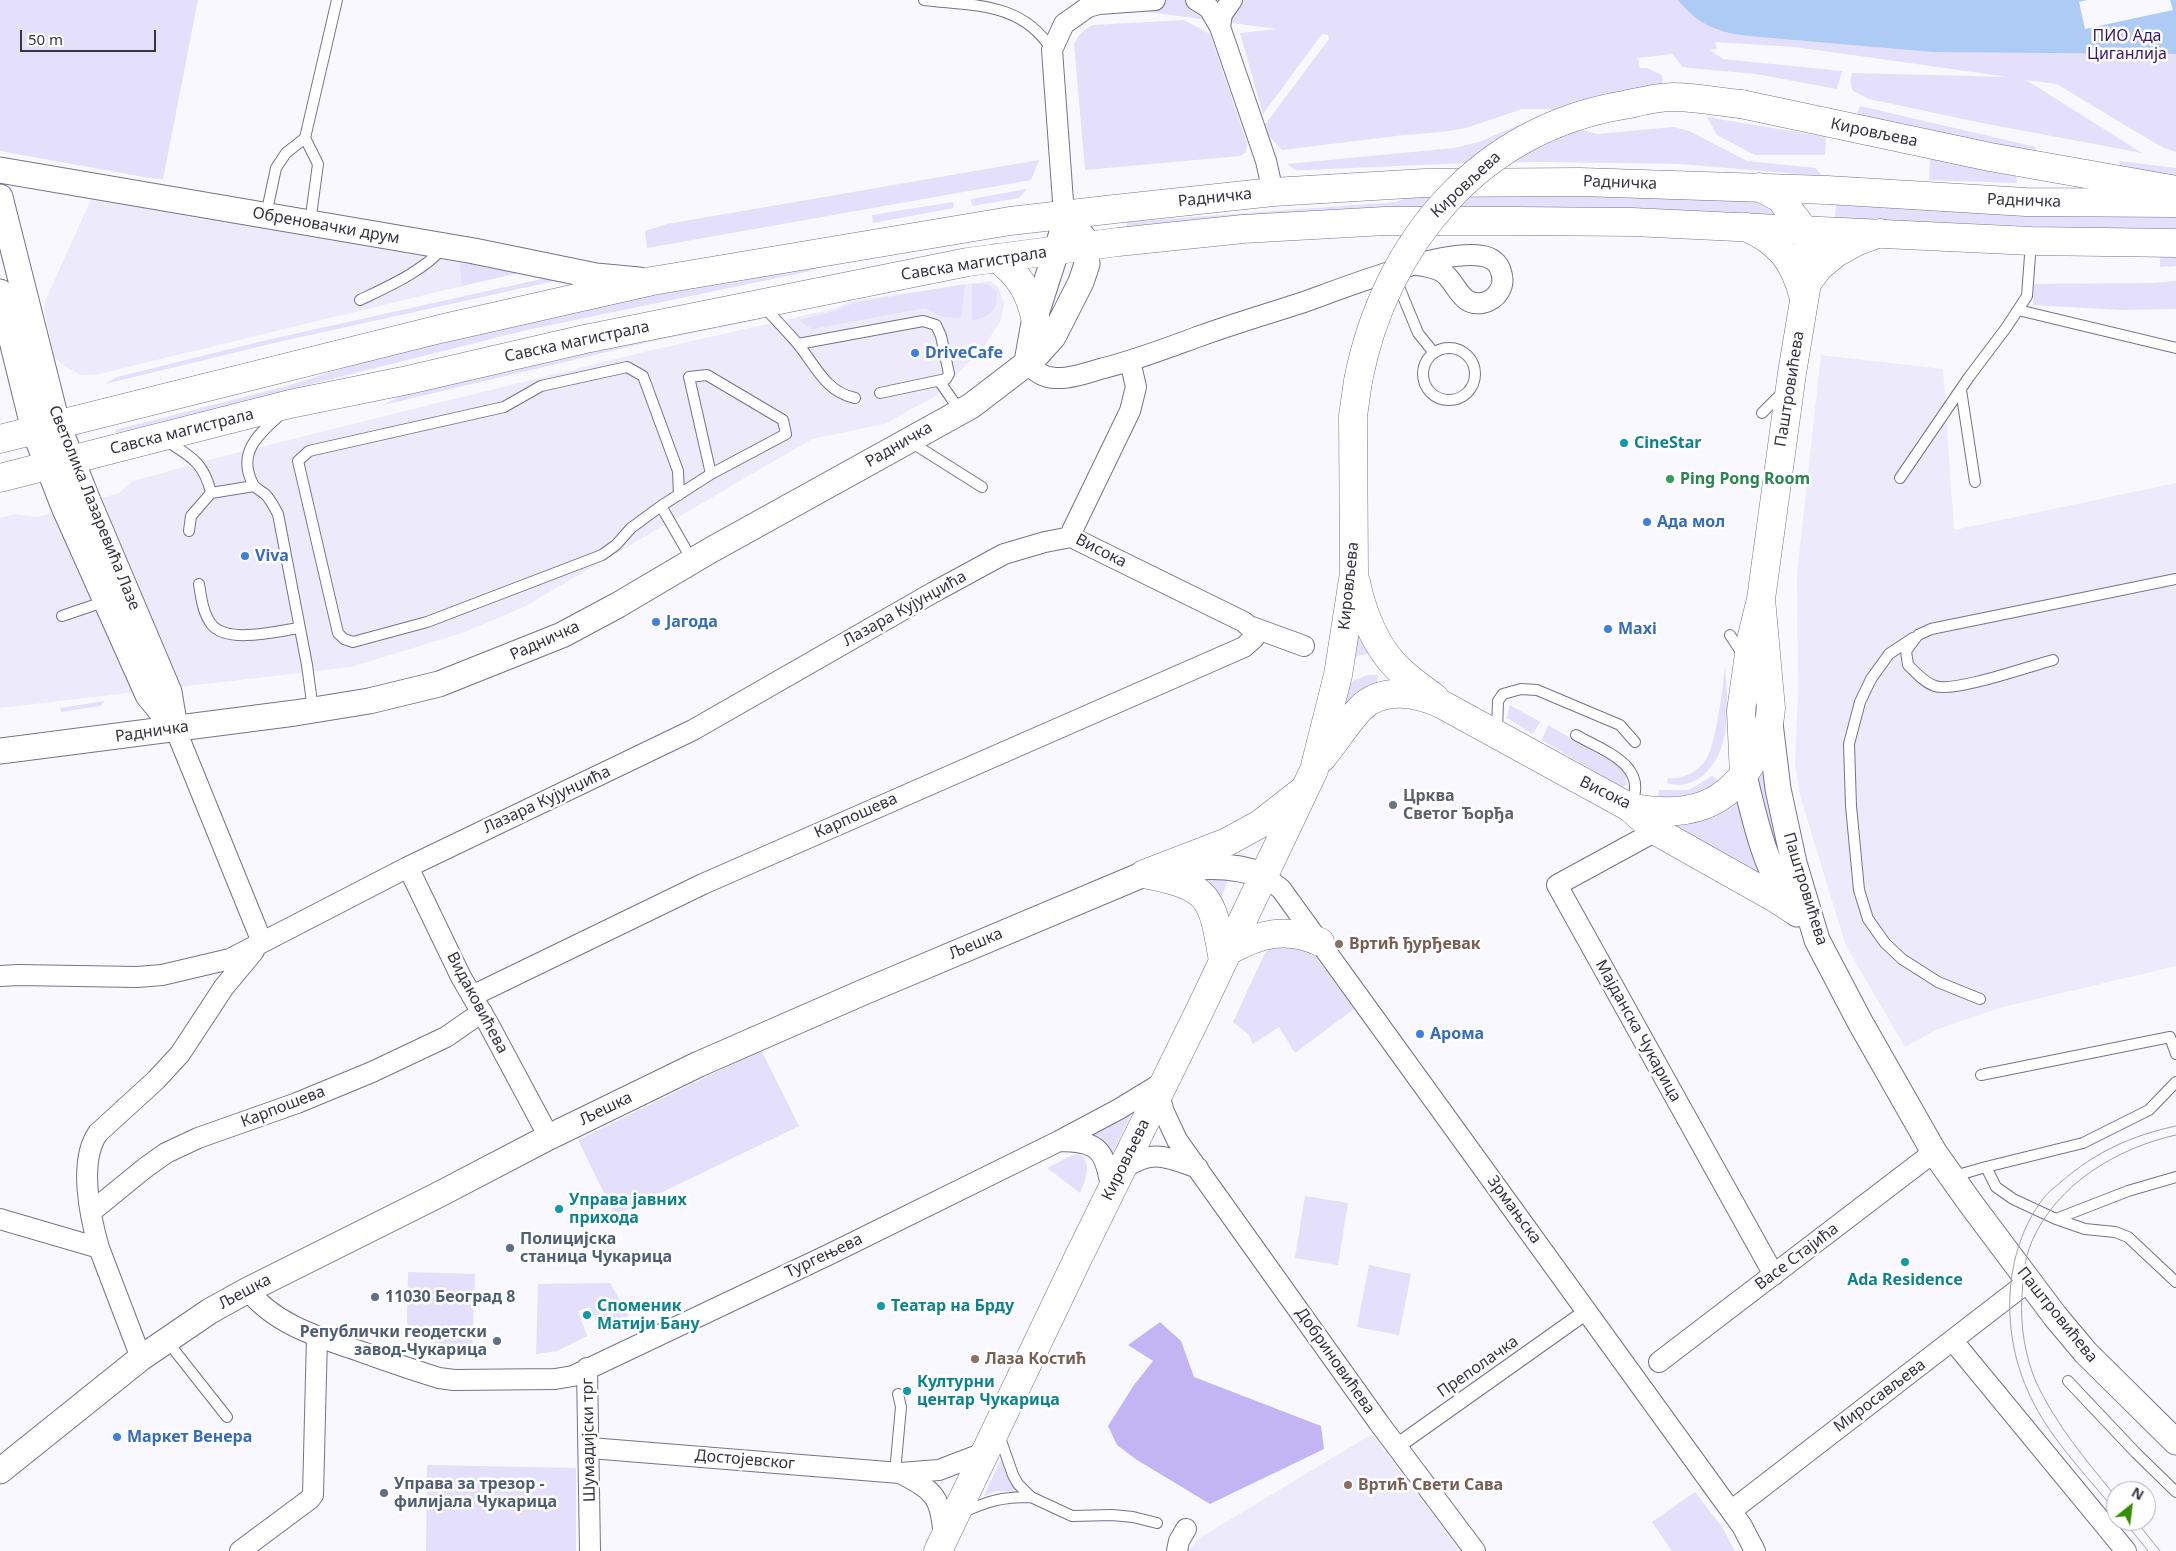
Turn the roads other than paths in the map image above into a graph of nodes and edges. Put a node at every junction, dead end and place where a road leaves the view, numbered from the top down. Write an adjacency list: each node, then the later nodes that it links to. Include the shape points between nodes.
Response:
1 (337, 0): 8 (lane)
2 (924, 0): 7 (lane, via 1004,10 1028,22)
3 (1155, 0): 7 (street, via 1088,7 1064,24)
4 (1196, 0): 6 (street, via 1209,8)
5 (1232, 0): 6 (street, via 1222,14)
6 (1220, 27): 12 (street, via 1266,161)
7 (1052, 50): 15 (street)
8 (305, 138): 16 (lane, via 286,153 276,168); 17 (lane, via 318,164)
9 (0, 170): 16 (street, Обреновачки друм)
10 (1759, 187): 12 (main road, Радничка, via 1425,182); 14 (main road, Радничка, via 2016,202); 19 (main road, via 1780,198)
11 (2176, 190): 66 (main road, Кировљева, bridge, via 1990,158 1741,104 1672,97 1602,108 1551,126 1499,154 1445,202 1411,245 1384,294 1370,329 1358,382 1353,425)
12 (1273, 192): 15 (main road, Радничка)
13 (0, 198): 49 (street, Светолика Лазаревића Лазе)
14 (2176, 203)
15 (1064, 215): 24 (street, via 1074,224); 25 (street); 29 (main road)
16 (266, 216): 17 (street, Обреновачки друм)
17 (310, 223): 23 (street, Обреновачки друм)
18 (1746, 227): 19 (main road); 24 (main road, via 1632,222 1386,221 1243,229); 30 (main road, Паштровићева, via 1779,247)
19 (1804, 230): 20 (main road); 30 (main road, via 1810,248)
20 (1880, 233): 21 (main road); 30 (main road, via 1836,253 1819,268)
21 (2031, 241): 22 (main road); 34 (lane, via 2027,296)
22 (2176, 243)
23 (445, 246): 29 (street, Обреновачки друм, via 596,276); 32 (lane, via 434,258)
24 (1086, 246): 25 (main road, Савска магистрала); 39 (street, Радничка, via 1087,264 1081,282 1055,333 1044,349)
25 (1058, 250): 26 (main road, Савска магистрала); 35 (street)
26 (996, 258): 33 (main road, Савска магистрала); 35 (main road, via 1020,280)
27 (1418, 265): 28 (street)
28 (1393, 272): 38 (lane, via 1418,333); 40 (street)
29 (652, 281): 49 (main road, via 440,329)
30 (1806, 290): 41 (main road, Паштровићева)
31 (0, 292): 49 (street, Светолика Лазаревића Лазе)
32 (360, 300)
33 (760, 304): 36 (lane); 46 (main road, Савска магистрала)
34 (2018, 310): 37 (lane); 43 (lane)
35 (1035, 316): 39 (street)
36 (798, 344): 42 (lane, via 930,322 939,330 949,374); 45 (lane, via 829,385)
37 (2176, 348)
38 (1434, 353): 38 (lane, via 1450,348 1459,350 1472,361 1475,378 1467,393 1444,399 1430,390 1425,383 1424,367)
39 (1027, 362): 40 (street, via 1038,372 1058,379); 47 (street, Радничка)
40 (1130, 362): 64 (street, Висока, via 1136,387 1130,411)
41 (1792, 373): 48 (lane, via 1778,400); 69 (main road, Паштровићева)
42 (940, 382): 44 (lane); 47 (lane)
43 (1961, 390): 56 (lane); 57 (lane)
44 (880, 393)
45 (855, 398)
46 (290, 404): 50 (main road, Савска магистрала); 58 (lane, via 254,440 248,464)
47 (960, 411): 52 (street, Радничка)
48 (1762, 414)
49 (45, 426): 51 (main road); 53 (street, Светолика Лазаревића Лазе)
50 (160, 437): 53 (main road, Савска магистрала); 60 (lane, via 198,462)
51 (0, 439)
52 (908, 440): 59 (lane); 65 (street, Радничка)
53 (59, 463): 55 (main road, Савска магистрала); 70 (street, Светолика Лазаревића Лазе, via 64,507); 82 (street, Светолика Лазаревића Лазе, via 169,692)
54 (711, 474): 54 (lane, via 786,434 783,420 708,376 689,377); 61 (lane)
55 (0, 478)
56 (1900, 478)
57 (1975, 482)
58 (254, 486): 60 (lane); 72 (lane, via 266,496 278,514)
59 (982, 487)
60 (211, 493): 63 (lane, via 191,516)
61 (679, 495): 62 (lane); 62 (lane, via 678,471 642,376 627,367 540,386 504,407 309,451 298,461 338,633 353,642 427,622 602,555)
62 (661, 506): 65 (lane)
63 (189, 531)
64 (1070, 537): 73 (street, Висока); 91 (street, Лазара Кујунџића, via 1004,554 693,730)
65 (692, 561): 80 (street, Радничка, via 562,635 488,666 439,684)
66 (1354, 574): 79 (main road, via 1365,612 1388,657); 88 (main road, Кировљева, via 1338,675)
67 (2176, 579): 75 (lane)
68 (199, 584): 72 (lane, via 202,605 212,625 221,631 246,635)
69 (1761, 599): 78 (main road, Паштровићева); 81 (main road, Паштровићева)
70 (106, 600): 71 (lane); 82 (street, Светолика Лазаревића Лазе, via 148,695)
71 (62, 616)
72 (299, 628): 80 (lane)
73 (1252, 628): 76 (street, Висока); 101 (street, Карпошева, via 1254,638 1244,647 703,884)
74 (1730, 635): 78 (lane)
75 (1918, 635): 77 (lane, via 1906,651 1908,665 1935,687 1956,687); 100 (lane, via 1889,654 1871,679 1860,702 1849,744 1859,890 1868,919 1885,943 1902,959 1938,982)
76 (1304, 646)
77 (2053, 660)
78 (1747, 661): 87 (main road, Паштровићева, via 1741,711)
79 (1443, 705): 83 (main road, Висока); 88 (main road, Кировљева, via 1416,694 1393,695 1370,702 1361,708)
80 (313, 710): 82 (street, Радничка)
81 (1770, 723): 87 (main road, Висока); 95 (street, Паштровићева, via 1778,789 1794,863)
82 (175, 728): 86 (street, Радничка); 96 (street, Светолика Лазаревића Лазе)
83 (1498, 735): 85 (lane, via 1498,701 1503,694 1521,689 1537,690 1620,725); 89 (main road, Висока)
84 (1576, 735): 89 (lane, via 1626,763 1637,793)
85 (1635, 742)
86 (0, 751)
87 (1744, 775): 89 (main road, Висока, via 1725,795 1703,806 1663,812); 94 (street, Паштровићева, via 1769,862)
88 (1309, 780): 92 (main road, via 1260,824 1226,842); 93 (main road, Кировљева)
89 (1630, 807): 90 (main road)
90 (1656, 831): 94 (main road); 118 (street, Мајданска Чукарица, via 1557,885)
91 (408, 867): 96 (street, Лазара Кујунџића); 101 (street, Видаковићева)
92 (1144, 874): 93 (street, Љешка, via 1217,866 1239,868); 98 (main road, via 1188,884 1204,897 1213,912); 106 (street, Љешка, via 755,1038)
93 (1264, 876): 97 (street, Зрмањска, via 1281,889); 98 (main road, Кировљева)
94 (1795, 911): 95 (street)
95 (1817, 940): 108 (street, Паштровићева)
96 (262, 942): 99 (street, Лазара Кујунџића, via 217,964 162,975 116,978); 114 (street, via 224,988 180,1054 91,1142 88,1163)
97 (1320, 942): 98 (main road, via 1299,933 1266,935); 140 (street, Зрмањска)
98 (1225, 957): 105 (main road, Кировљева)
99 (0, 976)
100 (1980, 999)
101 (477, 1004): 106 (street, Видаковићева); 114 (street, Карпошева, via 446,1037 372,1072 166,1153)
102 (2176, 1054): 103 (lane, via 2170,1036)
103 (1981, 1075)
104 (2176, 1082): 109 (lane, via 2149,1110 2083,1143)
105 (1162, 1088): 107 (street, Тургењева); 110 (street, Добриновићева, via 1164,1112 1177,1140); 113 (main road, Кировљева)
106 (549, 1138): 121 (street, Љешка)
107 (1059, 1141): 113 (street, via 1084,1144 1101,1152); 128 (street, Тургењева)
108 (1934, 1152): 111 (street, Паштровићева); 118 (street, Васе Стајића)
109 (1986, 1166): 111 (lane); 115 (lane, via 1996,1187)
110 (1198, 1168): 113 (street, via 1151,1155 1140,1158); 134 (street, Добриновићева)
111 (1950, 1177): 119 (street, Паштровићева)
112 (2176, 1177): 115 (lane, via 2128,1191)
113 (1117, 1180): 132 (main road, Кировљева)
114 (91, 1212): 117 (street)
115 (2056, 1219): 120 (lane, via 2128,1237)
116 (2, 1221): 117 (street)
117 (99, 1248): 126 (street)
118 (1774, 1274): 127 (street, Васе Стајића)
119 (2029, 1282): 125 (street, Миросављева); 133 (street, Паштровићева, via 2086,1354)
120 (2176, 1282)
121 (248, 1290): 123 (street, Шумадијски трг, via 276,1316); 124 (street, Љешка)
122 (1579, 1317): 134 (street, Преполачка)
123 (317, 1337): 128 (street, Шумадијски трг, via 440,1383 555,1379 573,1376); 145 (street, via 314,1490 310,1499)
124 (166, 1340): 126 (street, Љешка); 131 (lane)
125 (1953, 1341): 140 (street, Миросављева); 150 (street)
126 (141, 1358): 136 (street, Љешка)
127 (1659, 1362)
128 (587, 1368): 135 (street, Шумадијски трг)
129 (2068, 1381): 138 (lane)
130 (898, 1394): 137 (lane, via 901,1407)
131 (227, 1416)
132 (991, 1441): 137 (street, Достојевског, via 939,1470); 139 (lane, via 1018,1484); 141 (main road, Кировљева)
133 (2176, 1442)
134 (1397, 1446): 148 (street, Добриновићева)
135 (590, 1448): 137 (street, Достојевског); 146 (street, Шумадијски трг)
136 (0, 1471)
137 (898, 1472): 144 (street, Достојевског, via 923,1484 934,1496 941,1512)
138 (2176, 1492)
139 (1031, 1497): 141 (lane, via 994,1500); 142 (lane, via 1072,1516 1112,1515)
140 (1731, 1511): 149 (street, Зрмањска)
141 (955, 1516): 144 (main road, Кировљева)
142 (1157, 1523)
143 (1186, 1529): 147 (street)
144 (941, 1545)
145 (240, 1551)
146 (590, 1551)
147 (1177, 1551)
148 (1475, 1551)
149 (1755, 1551)
150 (2126, 1551)

